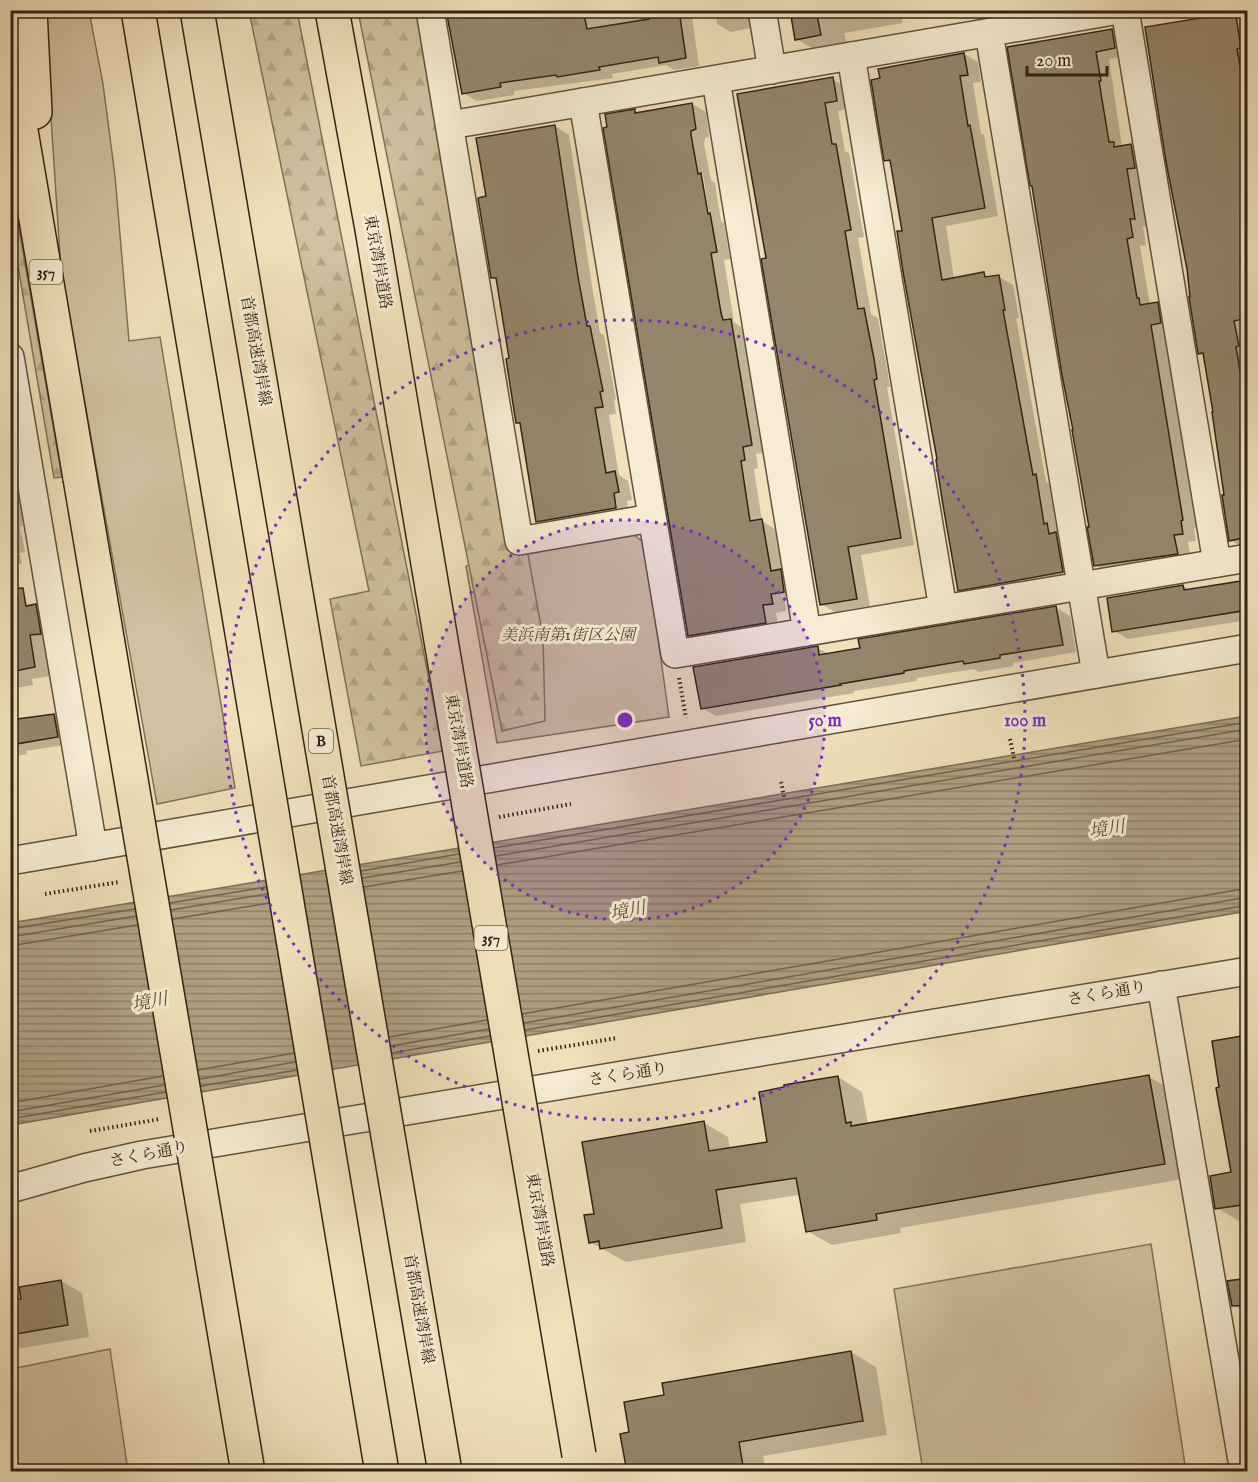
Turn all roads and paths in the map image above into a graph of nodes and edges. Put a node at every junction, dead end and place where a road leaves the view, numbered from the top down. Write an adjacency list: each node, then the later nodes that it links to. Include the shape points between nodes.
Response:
1 (30, 10): 16 (highway)
2 (138, 10): 49 (highway, bridge)
3 (197, 10): 50 (highway, 首都高速湾岸線 / B, bridge)
4 (332, 10): 47 (highway, 東京湾岸道路 / 357, bridge)
5 (430, 10): 15 (street)
6 (762, 10): 12 (street)
7 (1119, 10): 9 (street)
8 (1125, 10): 20 (street)
9 (989, 33): 10 (street); 21 (street)
10 (851, 56): 12 (street); 22 (street)
11 (10, 66): 16 (highway, 357)
12 (772, 70): 13 (street)
13 (716, 80): 14 (street); 23 (street)
14 (583, 102): 15 (street); 18 (street)
15 (450, 125): 18 (street, via 519,541)
16 (37, 221): 48 (highway, 357, bridge)
17 (10, 357): 36 (street)
18 (652, 518): 25 (street)
19 (1248, 558): 20 (street)
20 (1217, 563): 21 (street)
21 (1081, 586): 22 (street); 26 (street)
22 (943, 609): 23 (street)
23 (807, 632): 25 (street)
24 (1248, 648): 26 (street)
25 (675, 654): 29 (path)
26 (1096, 674): 36 (street)
27 (1244, 706): 28 (path)
28 (1246, 719)
29 (687, 723)
30 (1010, 739): 31 (path)
31 (1014, 758)
32 (781, 782): 33 (path)
33 (784, 797)
34 (571, 804): 35 (path)
35 (498, 817)
36 (93, 847): 37 (street)
37 (10, 861)
38 (122, 882): 39 (path)
39 (45, 894)
40 (1248, 971): 41 (street, さくら通り)
41 (1161, 985): 46 (street, さくら通り, via 142,1155); 51 (street)
42 (617, 1038): 43 (path)
43 (538, 1052)
44 (162, 1118): 45 (path)
45 (90, 1131)
46 (10, 1189)
47 (580, 1463)
48 (248, 1472)
49 (382, 1472)
50 (445, 1472)
51 (1244, 1472)

